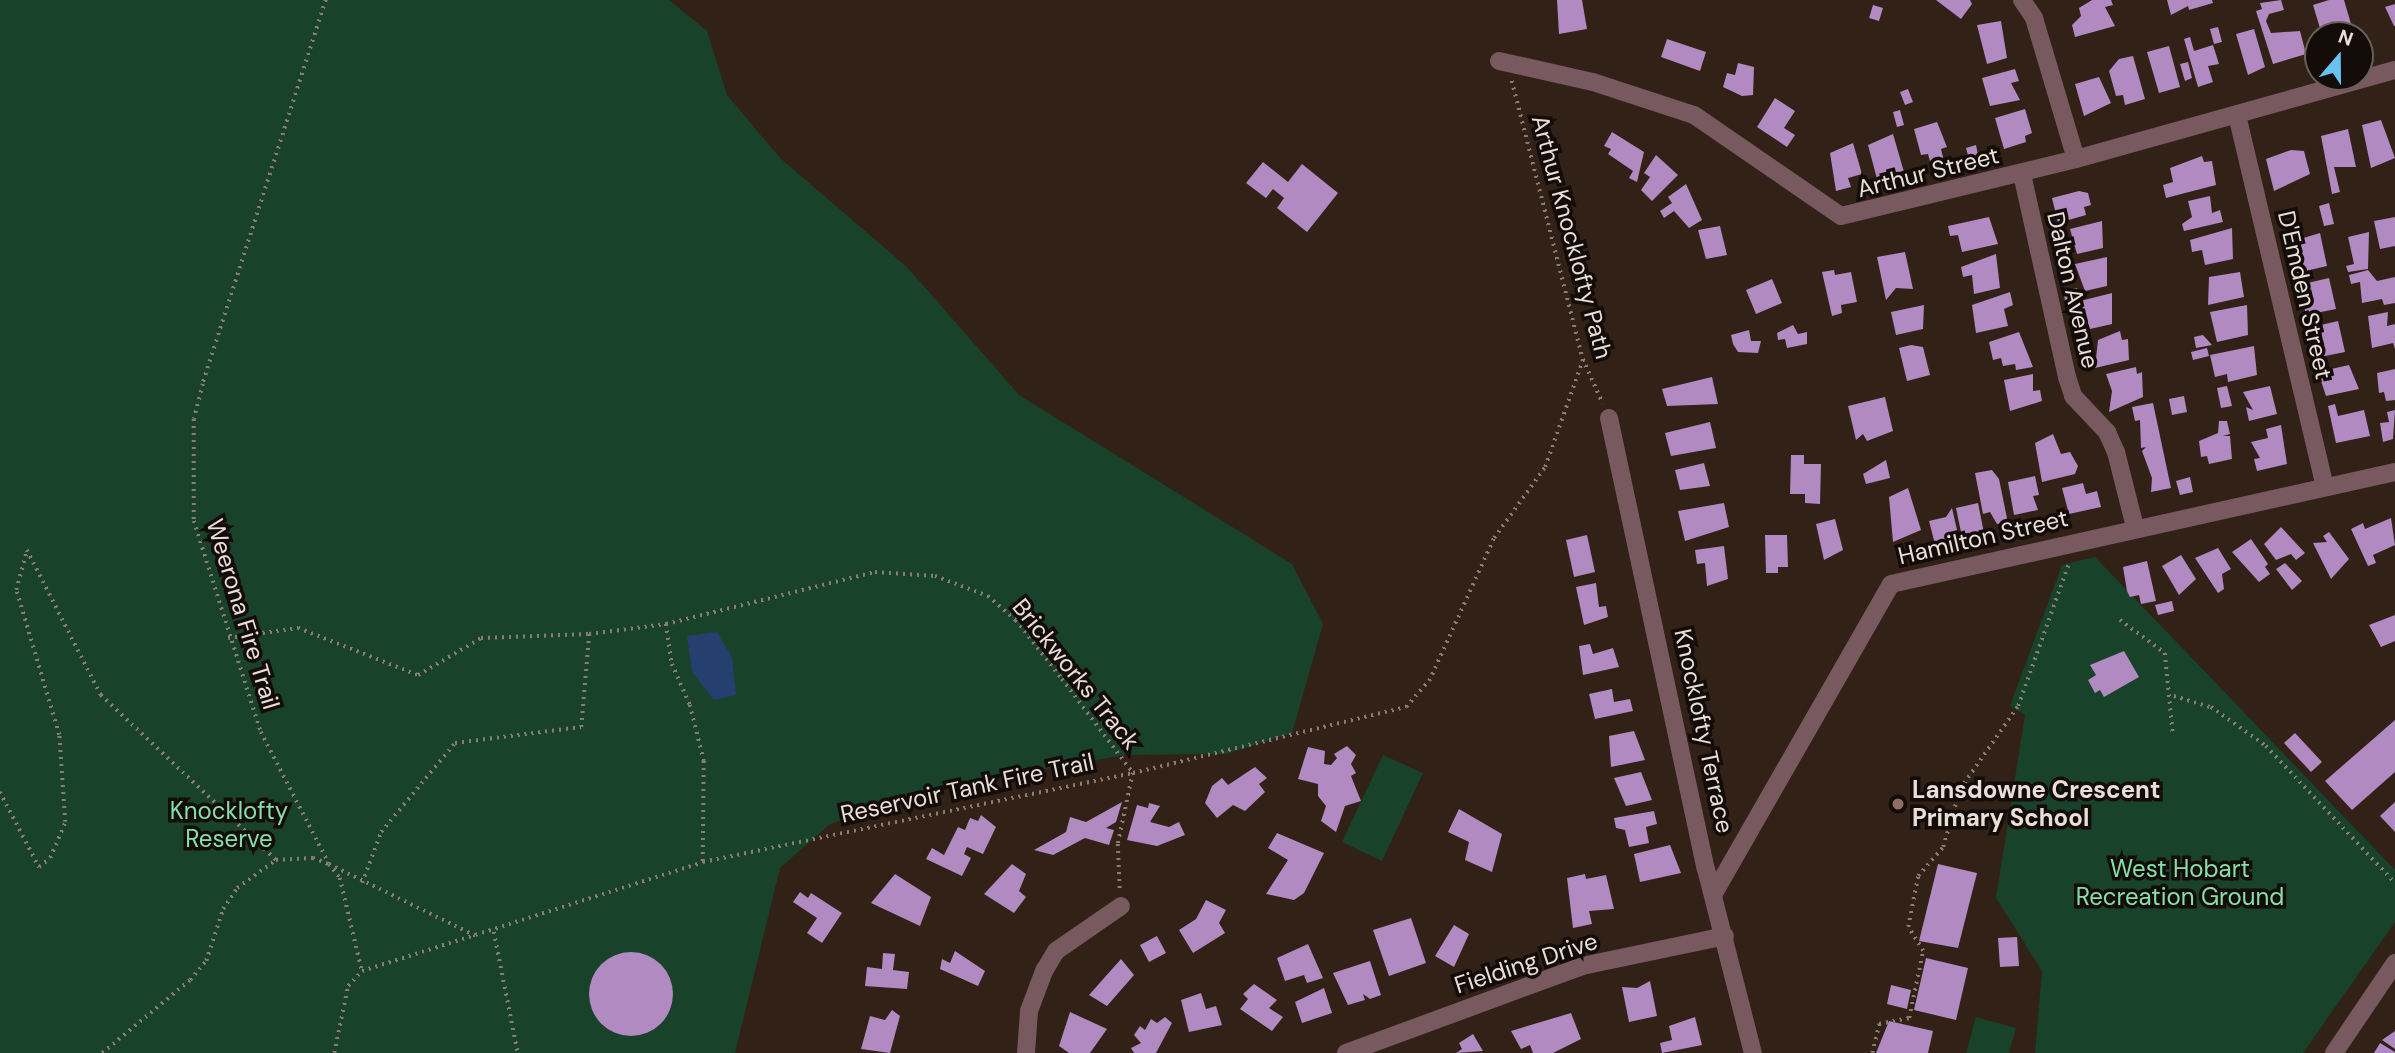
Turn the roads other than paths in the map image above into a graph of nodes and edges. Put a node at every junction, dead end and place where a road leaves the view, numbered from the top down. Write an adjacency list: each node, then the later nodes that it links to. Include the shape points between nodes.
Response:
1 (2022, 0): 5 (street, via 2034,18)
2 (1503, 62): 6 (street, Arthur Street, via 1593,82 1694,115 1842,216)
3 (2395, 70): 4 (street, Arthur Street)
4 (2237, 115): 5 (street, Arthur Street); 9 (street, D'Emden Street)
5 (2076, 159): 6 (street, Arthur Street)
6 (2022, 174): 10 (street, Dalton Avenue, via 2073,396 2107,432)
7 (1609, 418): 11 (street, Knocklofty Terrace)
8 (2395, 472): 9 (street, Hamilton Street)
9 (2325, 486): 10 (street, Hamilton Street)
10 (2135, 527): 11 (street, Hamilton Street, via 1891,584)
11 (1713, 895): 13 (street, Knocklofty Terrace)
12 (1121, 906): 16 (street, via 1056,951 1029,1011)
13 (1725, 936): 15 (street, Fielding Drive, via 1582,966); 18 (street, Knocklofty Terrace)
14 (2395, 963): 19 (street)
15 (1396, 1045): 17 (street, Fielding Drive)
16 (1026, 1053)
17 (1346, 1053)
18 (1753, 1053)
19 (2334, 1053)

